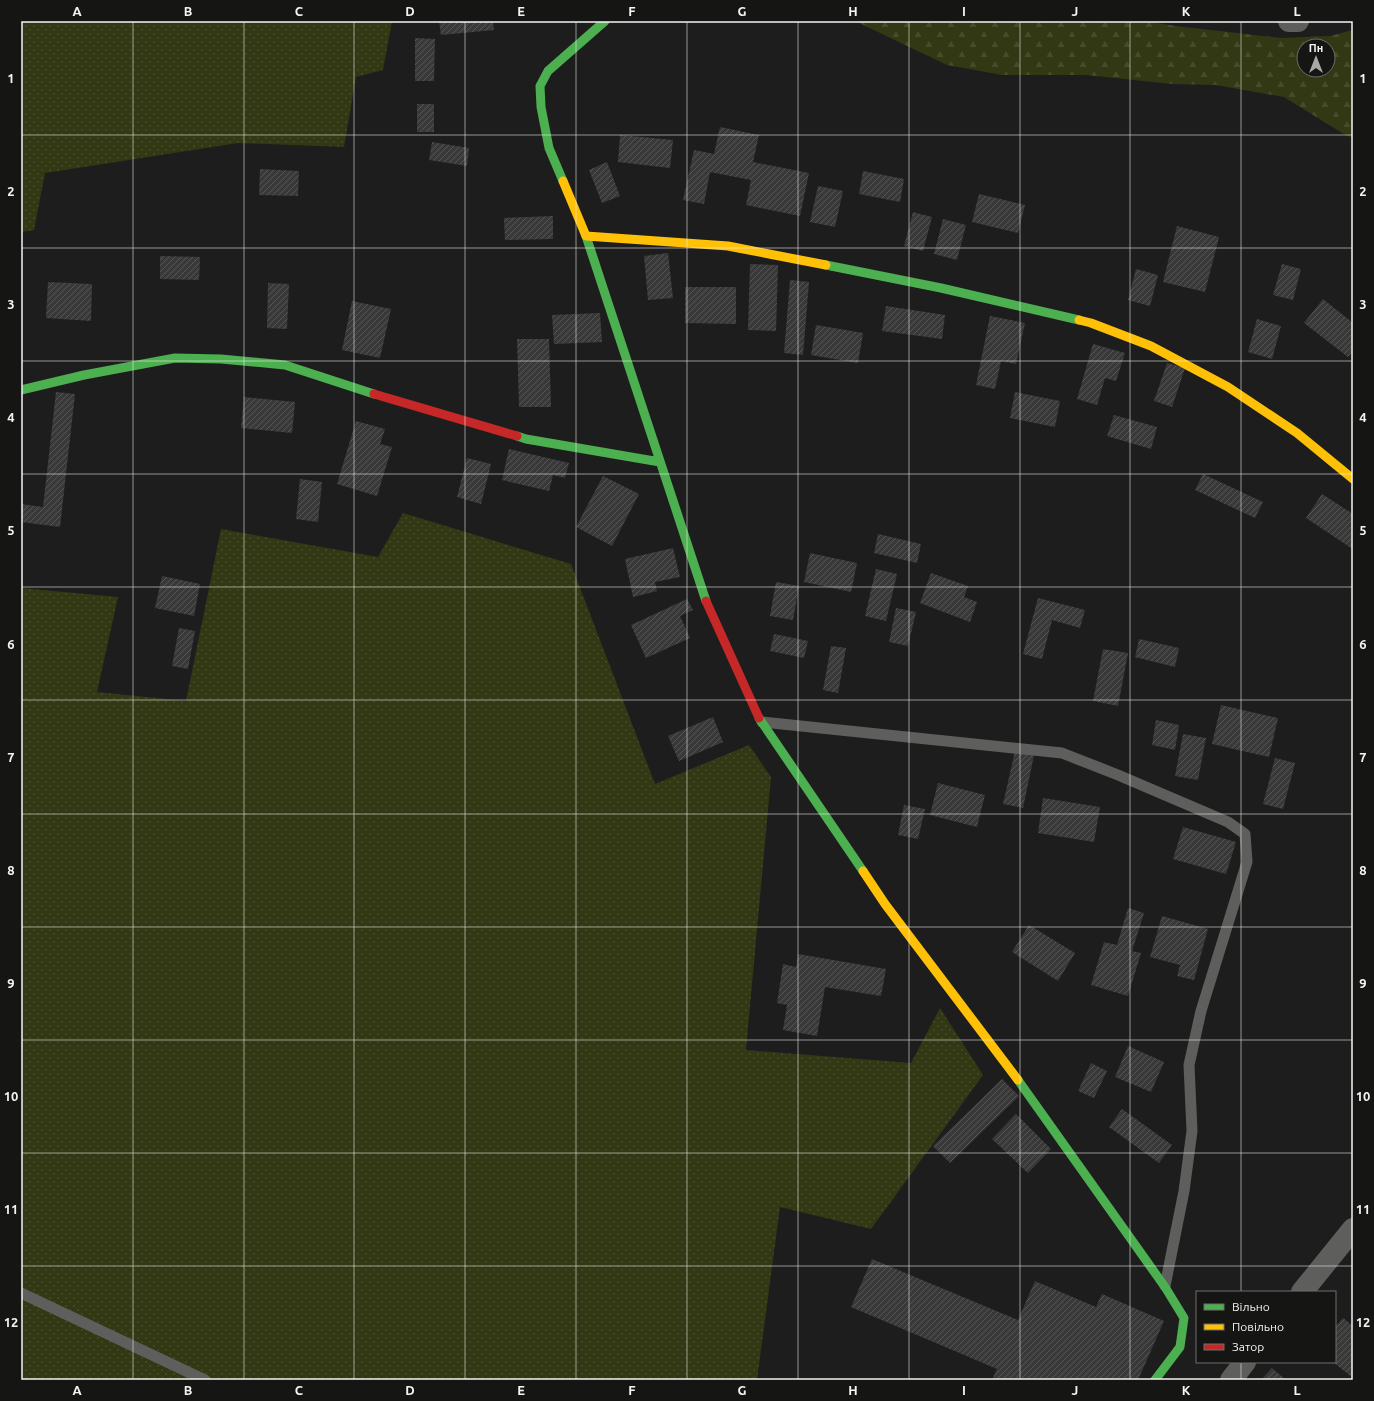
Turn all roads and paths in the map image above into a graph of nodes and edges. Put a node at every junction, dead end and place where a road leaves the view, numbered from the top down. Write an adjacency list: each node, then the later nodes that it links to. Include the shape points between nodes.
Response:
1 (605, 21): 4 (street, via 548,71 540,86 541,107 549,148)
2 (1289, 21): 3 (street)
3 (1298, 21)
4 (586, 236): 6 (street); 7 (street, via 728,246 941,288 1091,323 1151,346 1228,387 1297,433)
5 (21, 390): 6 (street, via 175,358 286,365 372,394 526,439)
6 (660, 462): 8 (street, via 705,599)
7 (1353, 479)
8 (761, 722): 10 (street, via 885,904 1021,1084); 10 (lane, via 1062,752 1228,822 1245,834 1247,862 1201,1011 1189,1065 1192,1130 1184,1192)
9 (1353, 1229): 11 (street)
10 (1165, 1287): 15 (street, via 1184,1318 1180,1347)
11 (1303, 1291)
12 (21, 1293): 14 (lane)
13 (1244, 1363): 16 (street)
14 (205, 1380)
15 (1155, 1380)
16 (1231, 1380)

